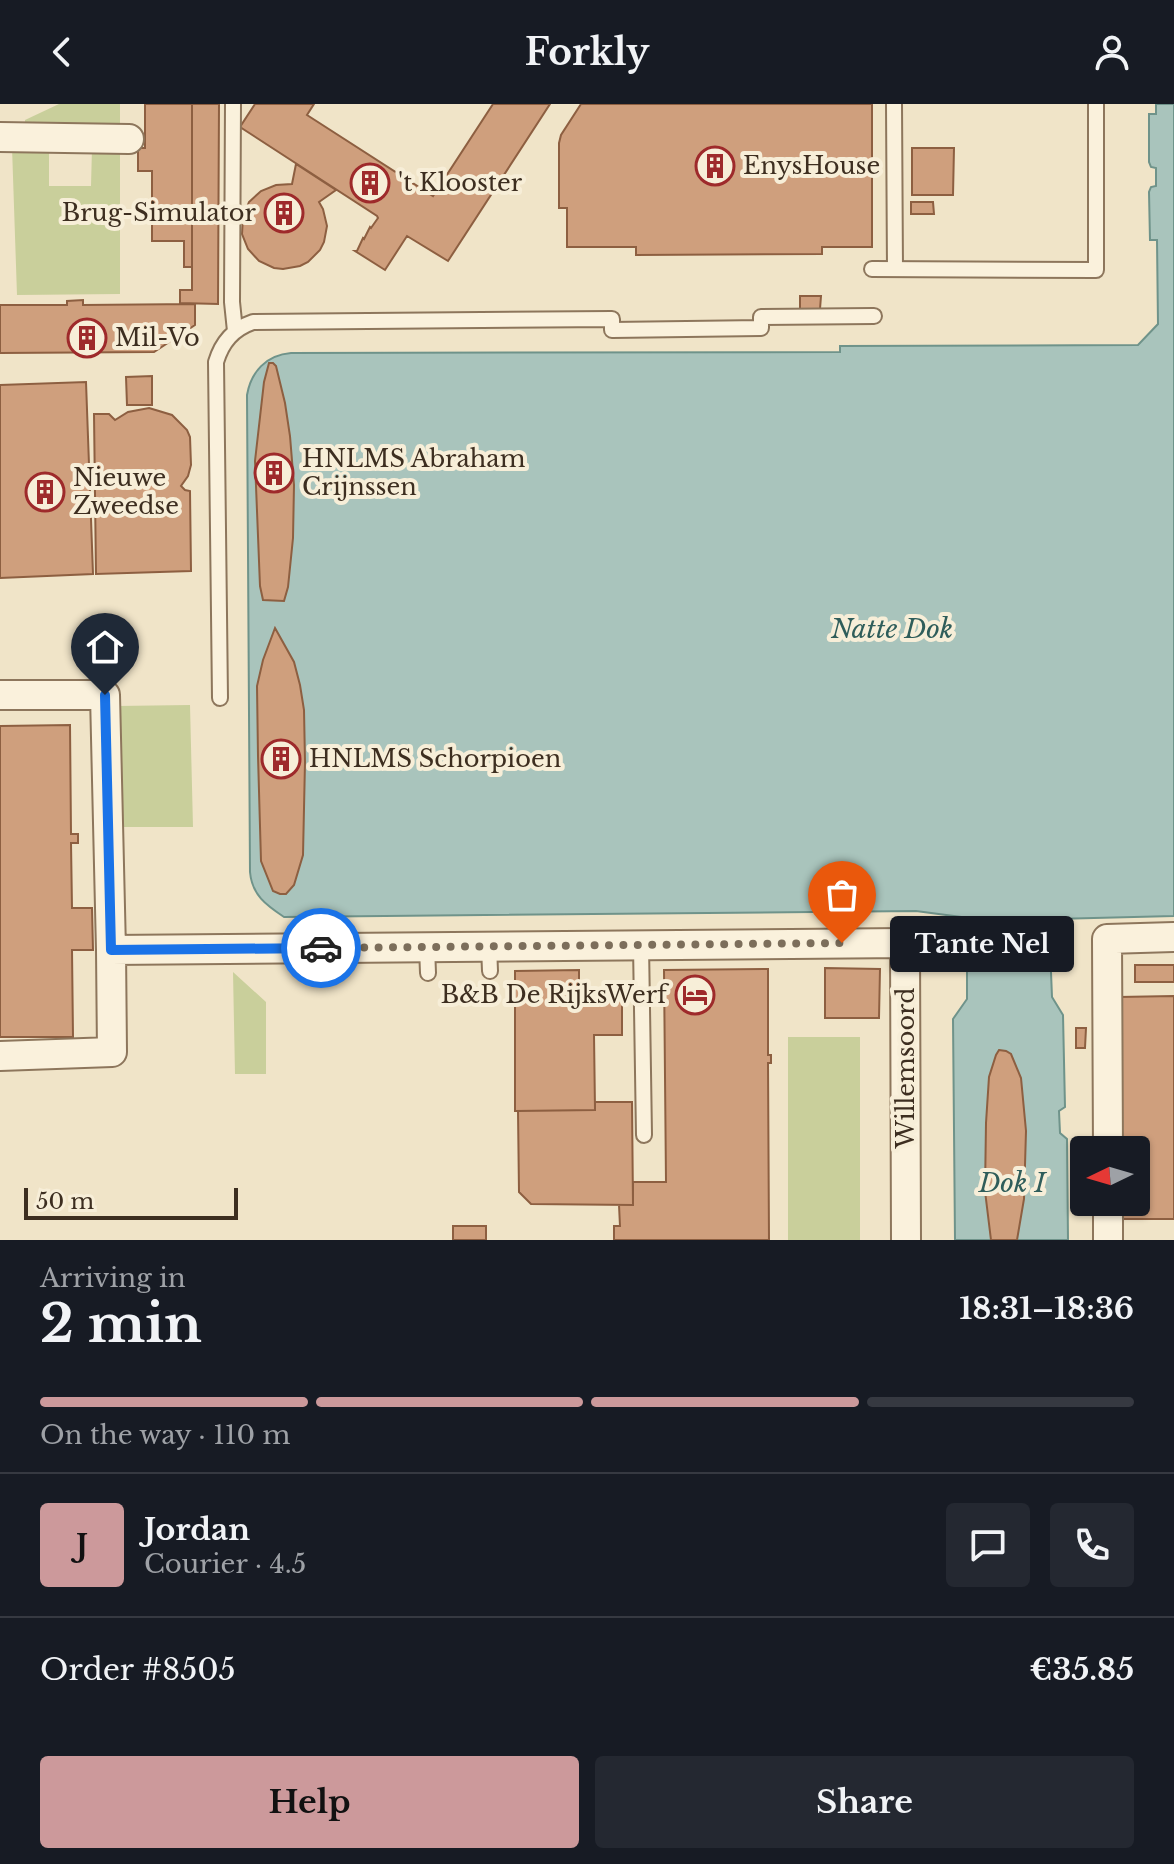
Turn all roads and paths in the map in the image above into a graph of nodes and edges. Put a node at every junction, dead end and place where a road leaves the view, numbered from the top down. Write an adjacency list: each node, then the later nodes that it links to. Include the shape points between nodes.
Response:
1 (233, 104): 9 (lane)
2 (894, 104): 7 (lane)
3 (1096, 104): 7 (lane, via 1096,270)
4 (0, 137): 5 (street, via 71,143)
5 (129, 139)
6 (872, 269): 7 (lane)
7 (895, 269)
8 (874, 316): 9 (lane, via 761,317 761,328 612,330 612,319 597,319 253,322)
9 (235, 331): 11 (lane, via 216,362)
10 (0, 695): 14 (street, via 105,695)
11 (220, 698)
12 (1174, 937): 17 (street, via 1107,939)
13 (641, 945): 14 (street, Willemsoord, via 428,960 234,949); 16 (lane); 19 (street, Willemsoord, via 905,943)
14 (111, 950): 15 (street, via 112,1052)
15 (0, 1056)
16 (644, 1135)
17 (1108, 1136)
18 (1108, 1216): 20 (street)
19 (906, 1240)
20 (1108, 1240)

